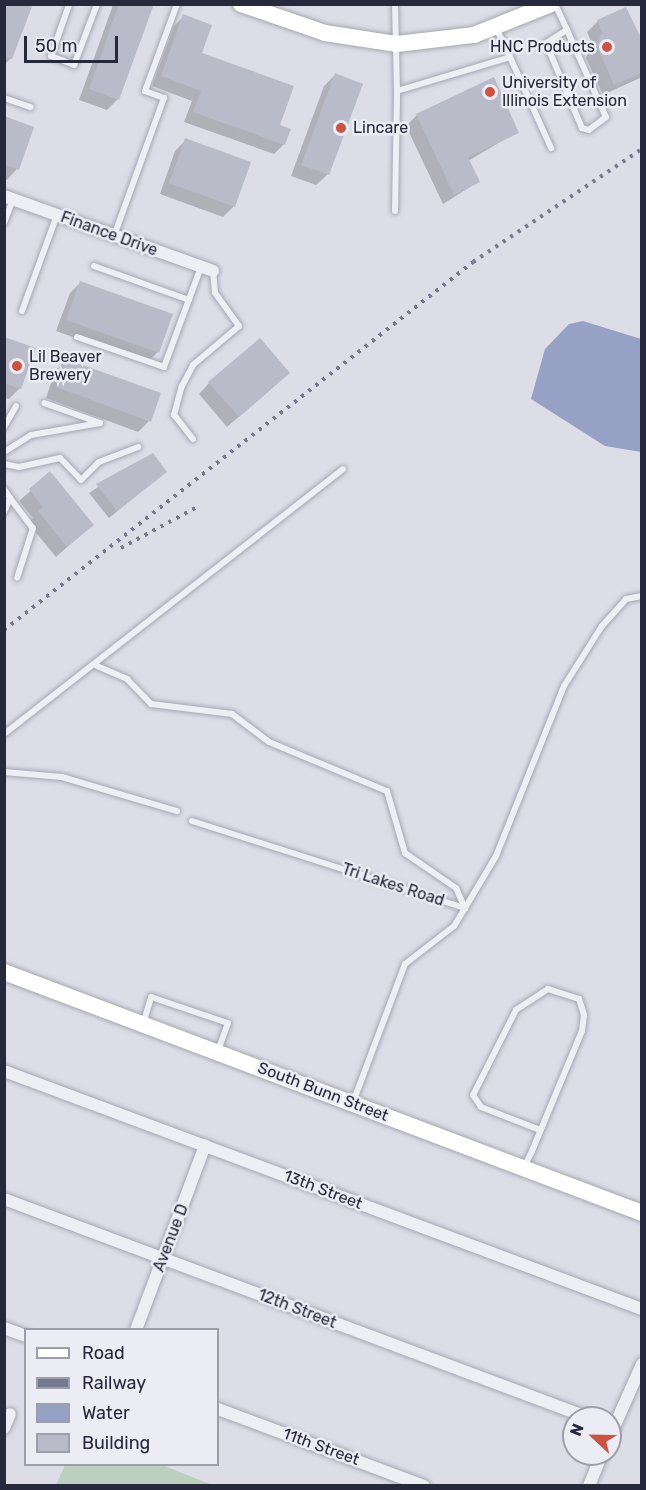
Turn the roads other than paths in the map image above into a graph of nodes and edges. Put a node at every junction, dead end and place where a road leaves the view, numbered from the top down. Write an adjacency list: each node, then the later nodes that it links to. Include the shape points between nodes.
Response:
1 (97, 4): 6 (lane, via 74,65 51,56)
2 (177, 4): 19 (lane, via 145,91 164,98)
3 (241, 4): 9 (street, via 325,33)
4 (395, 4): 9 (lane, via 392,15)
5 (553, 4): 7 (street); 8 (lane)
6 (69, 5)
7 (496, 28): 9 (street); 10 (lane)
8 (567, 30): 8 (lane, via 606,117 589,130 582,128 546,43)
9 (397, 44): 11 (lane)
10 (510, 57): 11 (lane); 14 (lane)
11 (397, 91): 16 (lane)
12 (4, 98): 13 (lane)
13 (30, 107)
14 (551, 148)
15 (9, 198): 17 (street, Finance Drive); 18 (lane)
16 (395, 211)
17 (57, 215): 19 (street, Finance Drive); 24 (lane)
18 (4, 223)
19 (114, 236): 21 (street, Finance Drive)
20 (94, 266): 23 (lane)
21 (201, 267): 22 (street, Finance Drive); 23 (lane)
22 (213, 271): 29 (lane, via 215,293 239,326 193,365 182,386 174,415)
23 (189, 300): 25 (lane, via 164,368)
24 (22, 311)
25 (77, 337)
26 (44, 403): 31 (lane, via 100,423 31,435)
27 (16, 406): 28 (lane)
28 (4, 427)
29 (193, 439)
30 (138, 447): 32 (lane, via 99,462 81,480 60,458 19,466)
31 (4, 452)
32 (4, 464)
33 (343, 469): 39 (lane)
34 (4, 489): 35 (lane)
35 (10, 498): 36 (lane); 37 (lane, via 33,528)
36 (4, 512)
37 (17, 578)
38 (642, 596): 44 (lane, Tri Lakes Road, via 626,599 564,686 499,850)
39 (97, 666): 40 (lane); 44 (lane, via 127,679 151,704 232,714 269,741 387,791 405,853 448,880)
40 (4, 734)
41 (4, 772): 42 (lane, via 62,777)
42 (177, 811)
43 (192, 821): 44 (lane, Tri Lakes Road)
44 (465, 909): 49 (lane, via 454,926 405,964)
45 (4, 972): 46 (street, South Bunn Street)
46 (143, 1024): 47 (street, South Bunn Street); 47 (lane, via 151,997 228,1023)
47 (218, 1052): 49 (street, South Bunn Street)
48 (4, 1071): 51 (street, 13th Street)
49 (353, 1103): 52 (street, South Bunn Street)
50 (540, 1130): 50 (lane, via 585,1015 579,999 548,989 516,1010 473,1095 481,1107); 52 (lane)
51 (205, 1145): 55 (street, Avenue D); 56 (street, 13th Street)
52 (524, 1168): 54 (street, South Bunn Street)
53 (4, 1199): 55 (street, 12th Street)
54 (642, 1213)
55 (163, 1259): 58 (street, Avenue D); 63 (street, 12th Street)
56 (642, 1309)
57 (4, 1328): 59 (street)
58 (136, 1328)
59 (24, 1335)
60 (642, 1364): 61 (street)
61 (622, 1407)
62 (219, 1408): 67 (street, 11th Street)
63 (562, 1408)
64 (10, 1414): 65 (street)
65 (4, 1428)
66 (597, 1466): 68 (street)
67 (424, 1485)
68 (588, 1485)

